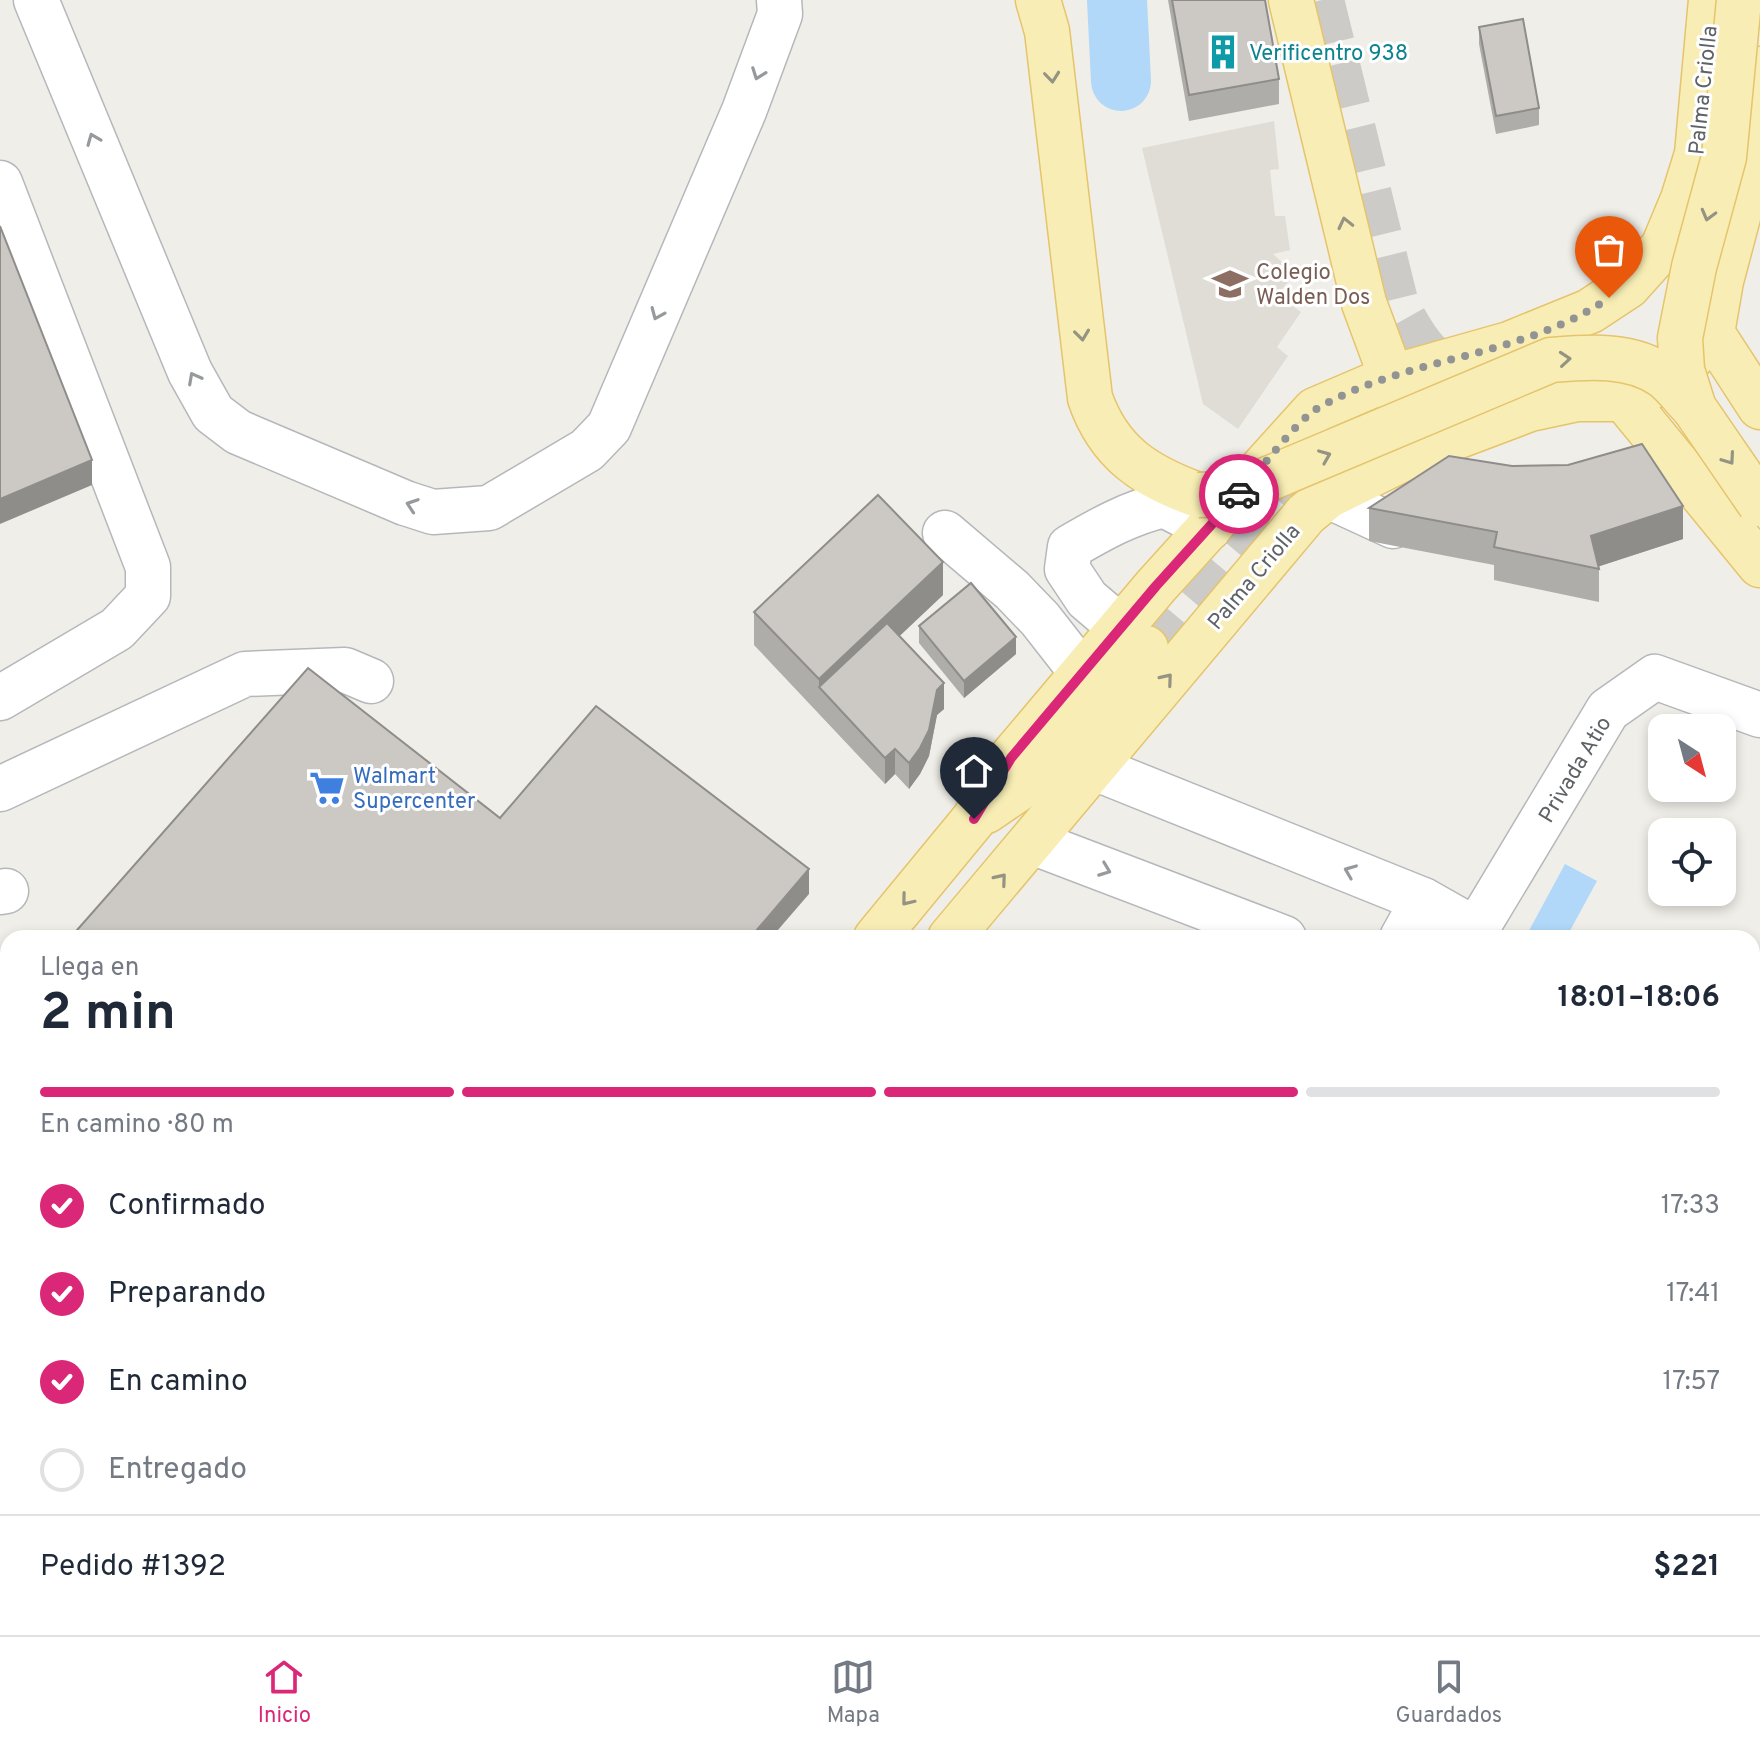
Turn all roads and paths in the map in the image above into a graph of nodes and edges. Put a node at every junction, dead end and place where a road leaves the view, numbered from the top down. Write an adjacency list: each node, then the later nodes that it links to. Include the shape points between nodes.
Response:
1 (36, 0): 2 (street, one-way to 1, via 780,14 744,111 609,427 587,450 489,508 433,512 238,432 213,413 190,372)
2 (779, 0)
3 (1038, 0): 15 (main road, one-way to 15, bridge, via 1047,31 1090,398 1098,421 1134,464 1198,495 1225,494 1551,360 1598,356 1643,366 1663,376)
4 (1291, 0): 10 (main road, one-way to 4)
5 (1711, 0): 8 (main road, Palma Criolla)
6 (1739, 0): 15 (main road, one-way to 15, bridge, via 1724,157 1680,338 1682,370)
7 (1758, 89): 8 (main road, via 1747,95 1734,88 1719,89); 11 (main road, via 1752,164)
8 (1701, 112): 12 (main road, Palma Criolla, via 1697,154 1663,247 1628,286 1590,311 1509,344)
9 (0, 183): 26 (street, via 148,567 148,596 117,629)
10 (1364, 303): 12 (main road); 12 (main road, via 1399,344 1418,353)
11 (1712, 333): 13 (main road, Palma Criolla, via 1676,376); 14 (main road)
12 (1422, 368): 16 (main road); 20 (main road, Palma Criolla, via 1315,410)
13 (1624, 399): 16 (main road, Palma Criolla, via 1577,399 1545,406); 22 (main road)
14 (1760, 407)
15 (1694, 408): 18 (main road, one-way to 18, bridge)
16 (1422, 461): 17 (main road, Palma Criolla)
17 (1328, 496): 19 (street); 28 (main road, Palma Criolla, one-way to 17, via 1306,514)
18 (1760, 504)
19 (1393, 526)
20 (1209, 528): 23 (main road, Palma Criolla); 23 (street, via 1164,505 1125,517 1070,547 1067,569 1087,599)
21 (945, 533): 24 (street, via 1040,619)
22 (1760, 565)
23 (1133, 638): 24 (main road, Palma Criolla); 30 (main road, via 1036,777)
24 (1083, 674): 30 (main road, Palma Criolla, via 1011,758)
25 (371, 681): 29 (street, via 345,670 245,674)
26 (0, 698)
27 (1760, 715): 38 (street, Privada Atio, via 1655,677 1608,710)
28 (1092, 767): 31 (main road, Palma Criolla); 32 (street, Privada Atio, one-way to 28)
29 (0, 789)
30 (974, 819): 33 (main road, Palma Criolla, one-way to 33)
31 (1032, 842): 34 (main road, Palma Criolla, one-way to 31); 35 (street, one-way to 35)
32 (1423, 900): 36 (street); 37 (street, Privada Atio)
33 (883, 930)
34 (957, 930)
35 (1263, 930)
36 (1406, 930)
37 (1468, 930)
38 (1476, 930)

